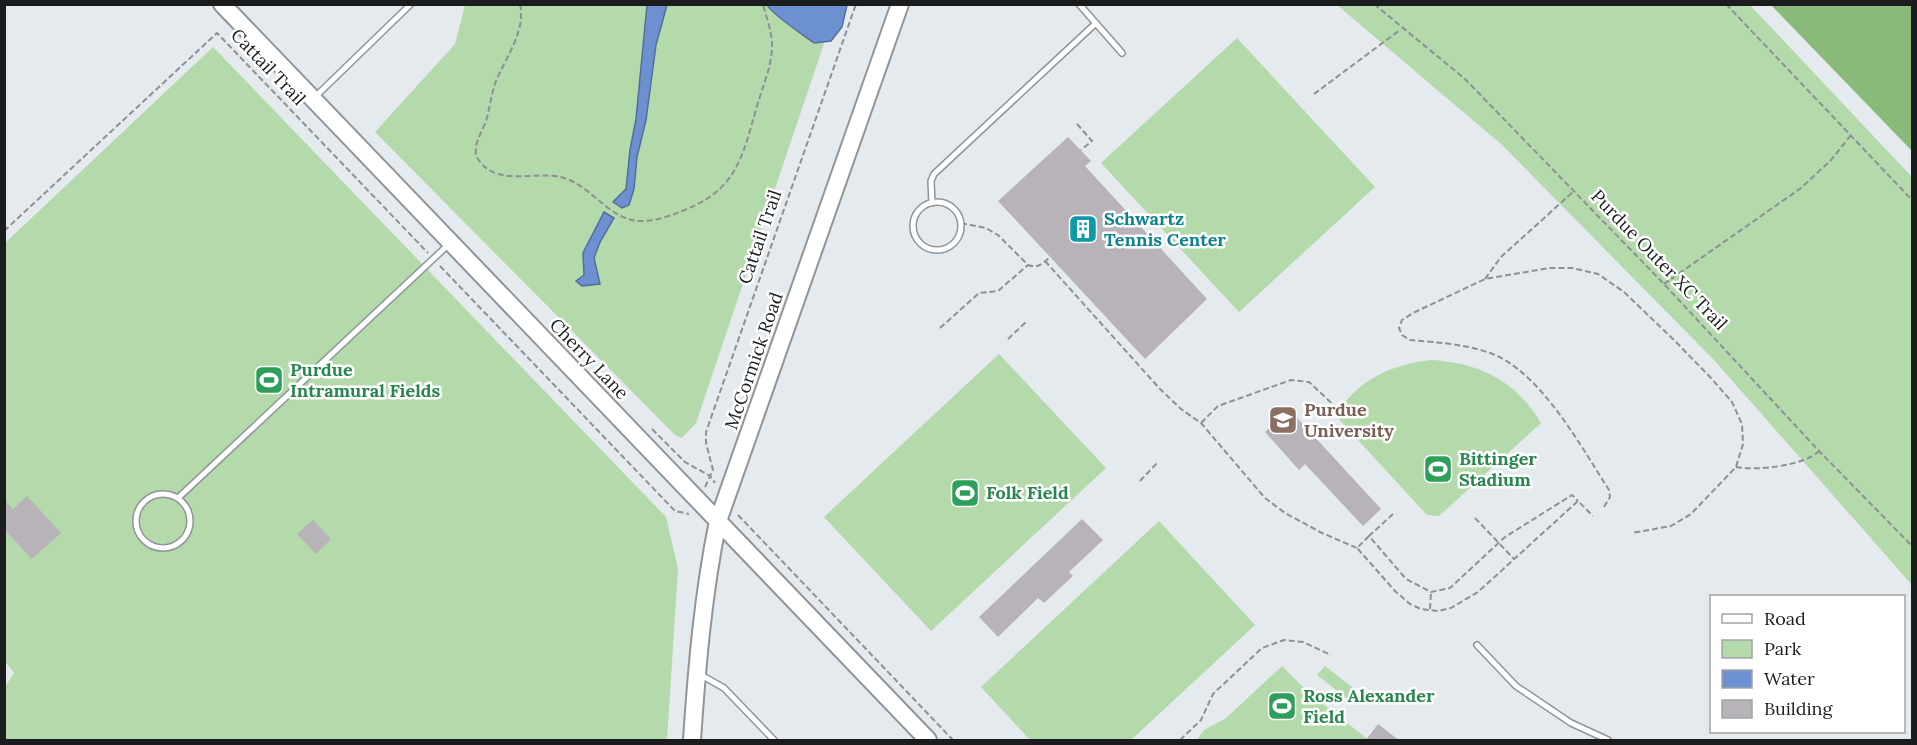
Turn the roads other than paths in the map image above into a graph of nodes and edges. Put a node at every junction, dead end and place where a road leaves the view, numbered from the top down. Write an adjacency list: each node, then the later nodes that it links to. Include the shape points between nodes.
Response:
1 (222, 4): 7 (street, Cherry Lane)
2 (411, 4): 7 (lane)
3 (900, 4): 11 (street, McCormick Road)
4 (1079, 4): 5 (lane)
5 (1096, 23): 6 (lane); 8 (lane, via 934,174)
6 (1122, 53)
7 (314, 99): 9 (street, Cherry Lane)
8 (932, 203): 8 (lane, via 919,211 914,234 924,246 946,249 958,238 961,224 948,205)
9 (449, 244): 10 (lane); 11 (street, Cherry Lane)
10 (178, 498): 10 (lane, via 160,494 139,509 136,518 140,535 153,547 171,548 186,538 191,521 185,504)
11 (718, 521): 13 (street, McCormick Road, via 707,575); 16 (street, Cherry Lane)
12 (1477, 645): 17 (lane, via 1516,686 1571,723)
13 (696, 673): 14 (street, McCormick Road); 15 (lane, via 724,688)
14 (692, 741)
15 (774, 741)
16 (928, 741)
17 (1608, 741)

